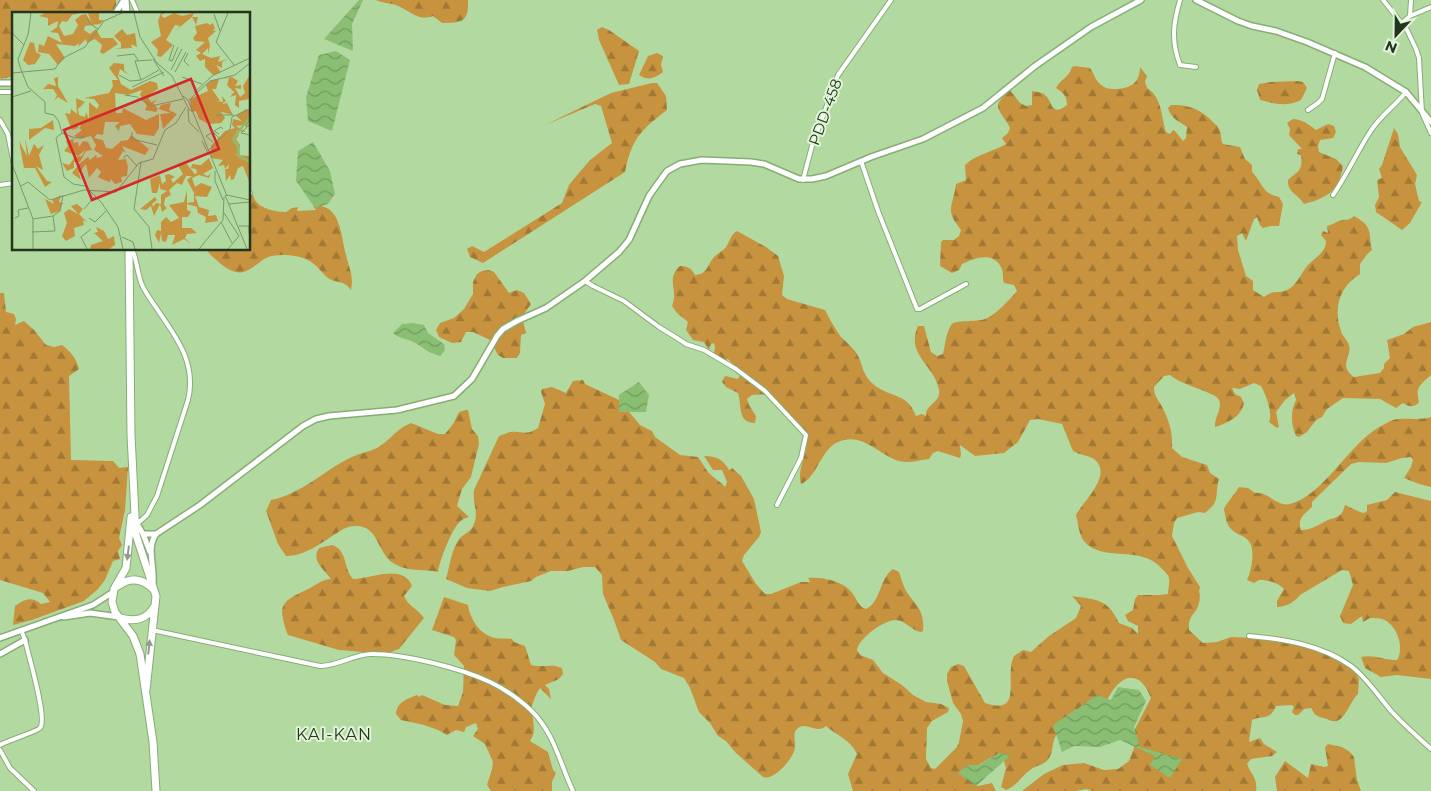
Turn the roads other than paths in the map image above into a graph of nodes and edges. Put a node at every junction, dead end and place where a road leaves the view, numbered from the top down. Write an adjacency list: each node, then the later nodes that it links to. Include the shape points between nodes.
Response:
1 (124, 0): 10 (street)
2 (132, 0): 11 (street)
3 (891, 0): 24 (street, PDD-458 / PDD-458, via 838,75)
4 (1141, 0): 23 (street, via 1075,38 983,108 923,139)
5 (1180, 0): 15 (street, via 1173,34 1175,48 1180,65)
6 (1196, 0): 14 (street, via 1228,17)
7 (1383, 0): 13 (street)
8 (1411, 0): 12 (street)
9 (1431, 7): 12 (street)
10 (116, 12)
11 (137, 12)
12 (1410, 16): 13 (street)
13 (1402, 23): 18 (street, via 1419,58)
14 (1335, 53): 16 (street); 17 (street, via 1322,99)
15 (1196, 67)
16 (1406, 92): 18 (street); 25 (street, via 1370,131)
17 (1308, 110)
18 (1422, 113): 20 (street); 21 (street)
19 (0, 120): 22 (street, via 8,134)
20 (1431, 122)
21 (1431, 133)
22 (12, 155)
23 (862, 161): 24 (street, via 826,176); 29 (street, via 917,309)
24 (803, 180): 28 (street, via 751,162 702,160 680,164 668,171 654,189 626,245)
25 (1334, 195)
26 (130, 250): 30 (highway)
27 (130, 250): 32 (street, via 144,289 186,356 191,379 188,400 157,496 147,515)
28 (585, 281): 31 (street, via 624,301 686,344 704,350 736,369 765,391 806,435 801,458); 34 (street, via 546,308 503,329 472,379 454,396 397,410 316,418)
29 (966, 284)
30 (133, 487): 32 (highway); 37 (highway, one-way to 37, via 128,558)
31 (777, 505)
32 (136, 522): 33 (street); 36 (highway, via 136,535)
33 (143, 534): 34 (street); 35 (street)
34 (156, 534): 35 (street, via 151,543)
35 (153, 562): 36 (street)
36 (153, 587): 37 (highway, via 137,579 125,581); 38 (highway)
37 (114, 591): 39 (highway, via 112,602); 40 (street, via 93,605)
38 (156, 604): 39 (highway, via 140,620); 42 (highway)
39 (119, 618): 40 (street, via 90,613); 47 (highway, via 137,645)
40 (51, 619): 41 (street)
41 (21, 630): 44 (street); 45 (street)
42 (152, 630): 47 (highway, one-way to 42); 53 (street, via 320,666 372,654 400,657 428,662 490,682 532,710 542,722)
43 (1249, 636): 49 (street, via 1300,644 1328,653 1351,666)
44 (0, 638)
45 (25, 640): 46 (street); 48 (street, via 42,711 42,724 37,730)
46 (0, 654)
47 (146, 690): 52 (highway)
48 (0, 745)
49 (1431, 749)
50 (0, 750): 51 (street, via 10,768)
51 (34, 791)
52 (156, 791)
53 (573, 791)

